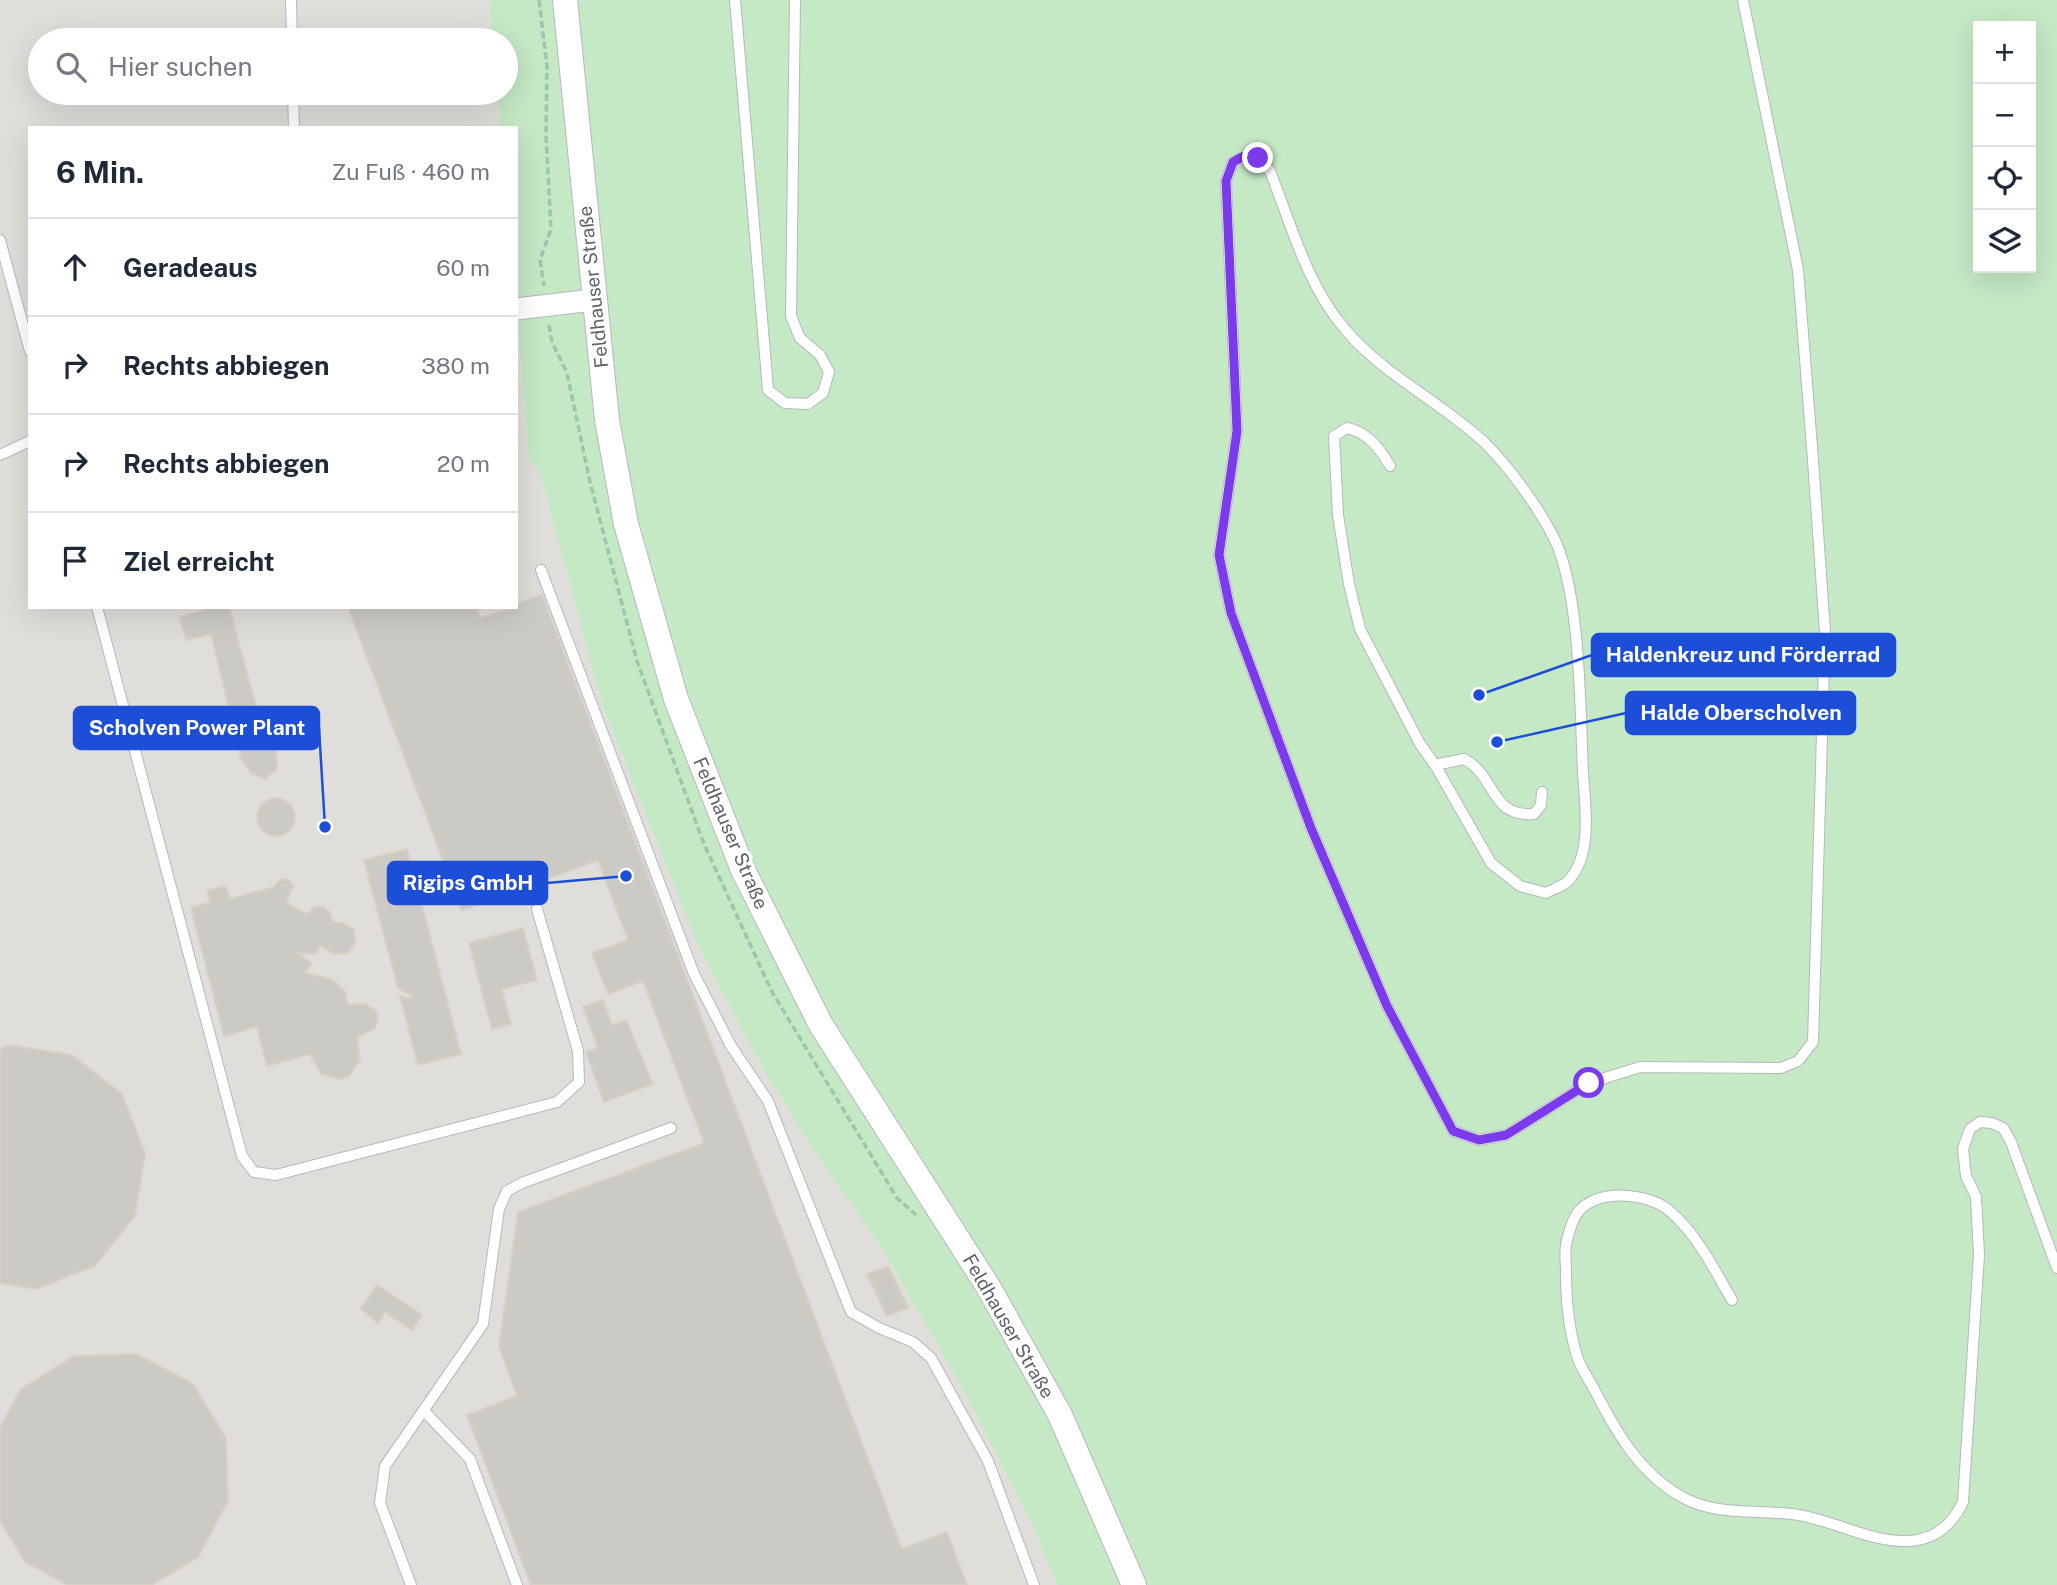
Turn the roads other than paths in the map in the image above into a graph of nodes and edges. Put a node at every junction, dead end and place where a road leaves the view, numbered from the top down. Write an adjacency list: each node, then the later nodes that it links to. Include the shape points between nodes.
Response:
1 (291, 0): 6 (lane)
2 (565, 0): 10 (street, Feldhauser Straße)
3 (735, 0): 4 (lane, via 768,390 785,403 808,404 823,393 829,372 820,355 800,338 791,316)
4 (795, 0)
5 (1743, 0): 18 (lane, via 1798,270 1814,460 1825,632 1813,1042 1797,1061 1780,1068 1640,1067 1589,1083 1506,1135 1479,1140 1453,1131 1382,994 1311,828 1231,613 1219,555 1237,431 1226,181 1233,162 1246,155 1258,158 1270,171 1323,299 1343,327 1390,373 1484,443 1554,538 1568,586 1577,651 1584,785 1582,861 1568,882 1546,893 1520,886 1490,863)
6 (292, 28)
7 (293, 105): 8 (lane)
8 (294, 126)
9 (0, 240): 12 (lane)
10 (593, 300): 11 (street); 28 (street, Feldhauser Straße, via 607,420 626,524 676,699 743,870 821,1025 989,1288 1060,1415)
11 (518, 309)
12 (28, 344)
13 (28, 442): 14 (lane)
14 (0, 455)
15 (1390, 466): 18 (lane, via 1362,433 1347,428 1334,436 1338,515 1360,629)
16 (541, 570): 27 (lane, via 694,974 731,1045 768,1101 851,1312 913,1342 931,1358 988,1461)
17 (98, 609): 20 (lane, via 242,1156 254,1172 276,1175 557,1102 579,1082 578,1051)
18 (1435, 765): 19 (lane, via 1464,759 1478,766 1502,807 1517,815 1534,814 1541,805)
19 (1542, 792)
20 (537, 909)
21 (671, 1128): 24 (lane, via 508,1191 499,1209 483,1324)
22 (2057, 1268): 23 (lane, via 2011,1142 2003,1128 1980,1122 1970,1129 1963,1149 1966,1176 1976,1197 1979,1255 1962,1502 1942,1532 1899,1542 1798,1515 1689,1501 1660,1482 1636,1458 1617,1434 1577,1356 1566,1292 1565,1243 1577,1213 1598,1198 1625,1196 1671,1211 1707,1256)
23 (1732, 1300)
24 (425, 1411): 25 (lane, via 385,1466 380,1503); 26 (lane, via 470,1459)
25 (411, 1585)
26 (517, 1585)
27 (1034, 1585)
28 (1134, 1585)

